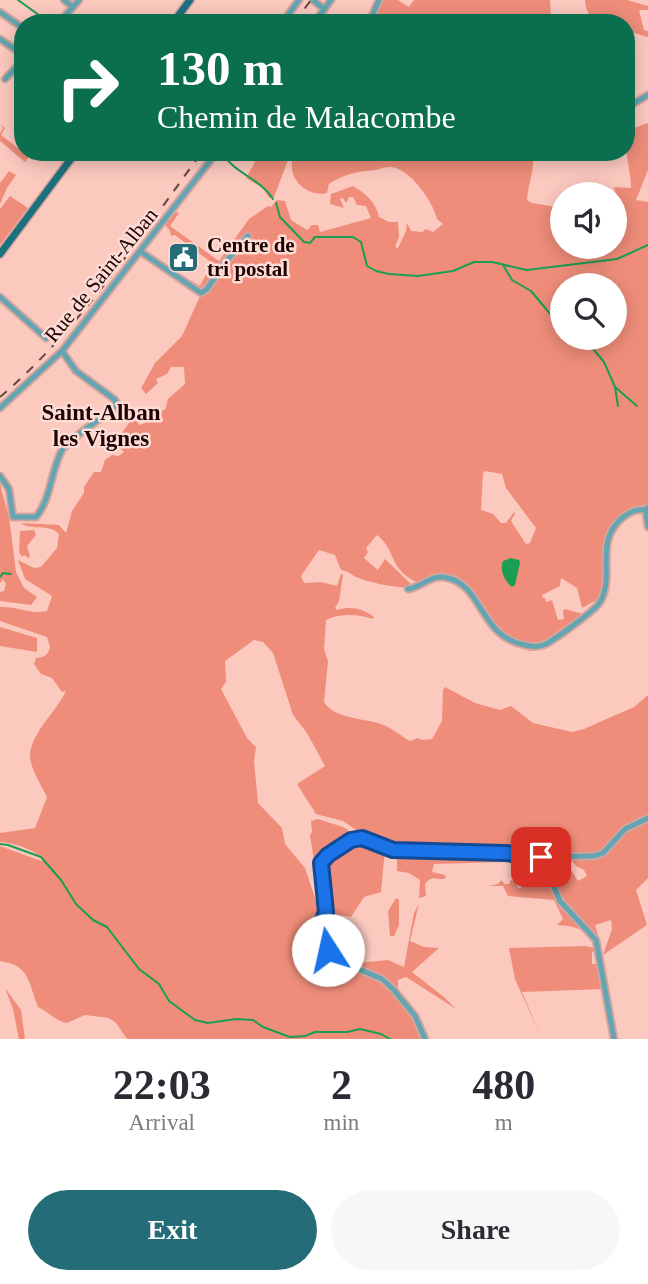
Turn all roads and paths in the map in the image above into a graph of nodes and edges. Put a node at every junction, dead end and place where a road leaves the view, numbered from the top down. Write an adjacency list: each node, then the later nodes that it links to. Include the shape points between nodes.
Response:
1 (64, 0): 5 (street)
2 (79, 0): 5 (street)
3 (313, 0): 6 (street)
4 (331, 0): 6 (street)
5 (73, 7): 7 (street)
6 (324, 9): 8 (street)
7 (67, 14)
8 (320, 14)
9 (14, 70): 10 (street)
10 (5, 79)
11 (69, 161): 15 (main road)
12 (211, 161): 14 (street, Rue de Saint-Alban)
13 (248, 236): 14 (street, via 201,293)
14 (141, 252): 18 (street, Rue de Saint-Alban)
15 (0, 254)
16 (0, 297): 17 (street)
17 (46, 338)
18 (62, 351): 19 (street, Rue de Saint-Alban); 20 (street, via 76,371 118,405 66,445 38,515 13,517 9,489)
19 (0, 408)
20 (0, 476)
21 (647, 508): 22 (street); 23 (street, via 630,512 611,531 604,558 606,588 598,605 543,646 522,645 502,637 467,590 451,578 432,578)
22 (648, 527)
23 (408, 589)
24 (648, 818): 25 (street, via 625,829 598,856)
25 (541, 857): 26 (street, via 393,850 362,838 347,842 323,860 326,912 319,926 322,939 337,960 382,979 393,989 415,1016); 27 (street, via 560,901 596,940)
26 (425, 1039)
27 (614, 1039)

